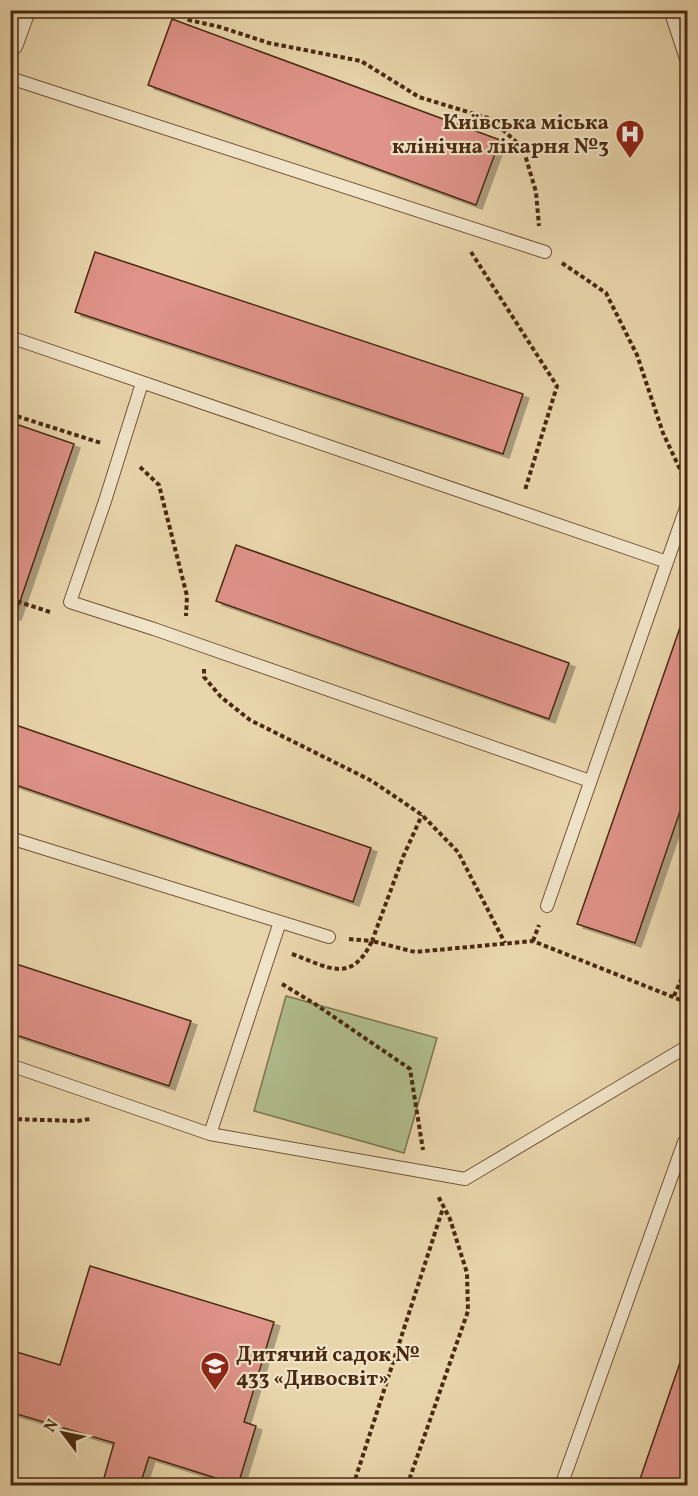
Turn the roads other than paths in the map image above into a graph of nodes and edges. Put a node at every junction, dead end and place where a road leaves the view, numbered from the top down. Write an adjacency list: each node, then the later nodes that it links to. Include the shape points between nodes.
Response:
1 (22, 10): 3 (street)
2 (670, 10): 4 (lane)
3 (10, 43)
4 (687, 65)
5 (10, 78): 6 (lane)
6 (543, 251)
7 (10, 337): 8 (lane)
8 (142, 383): 10 (lane); 11 (lane, via 70,602)
9 (687, 502): 10 (lane)
10 (667, 562): 11 (lane)
11 (591, 781): 13 (lane)
12 (10, 838): 14 (lane)
13 (547, 906)
14 (280, 922): 15 (lane); 18 (lane)
15 (329, 937)
16 (687, 1046): 18 (lane, via 465,1179)
17 (10, 1065): 18 (lane)
18 (210, 1134)
19 (684, 1142): 20 (lane)
20 (561, 1485)

